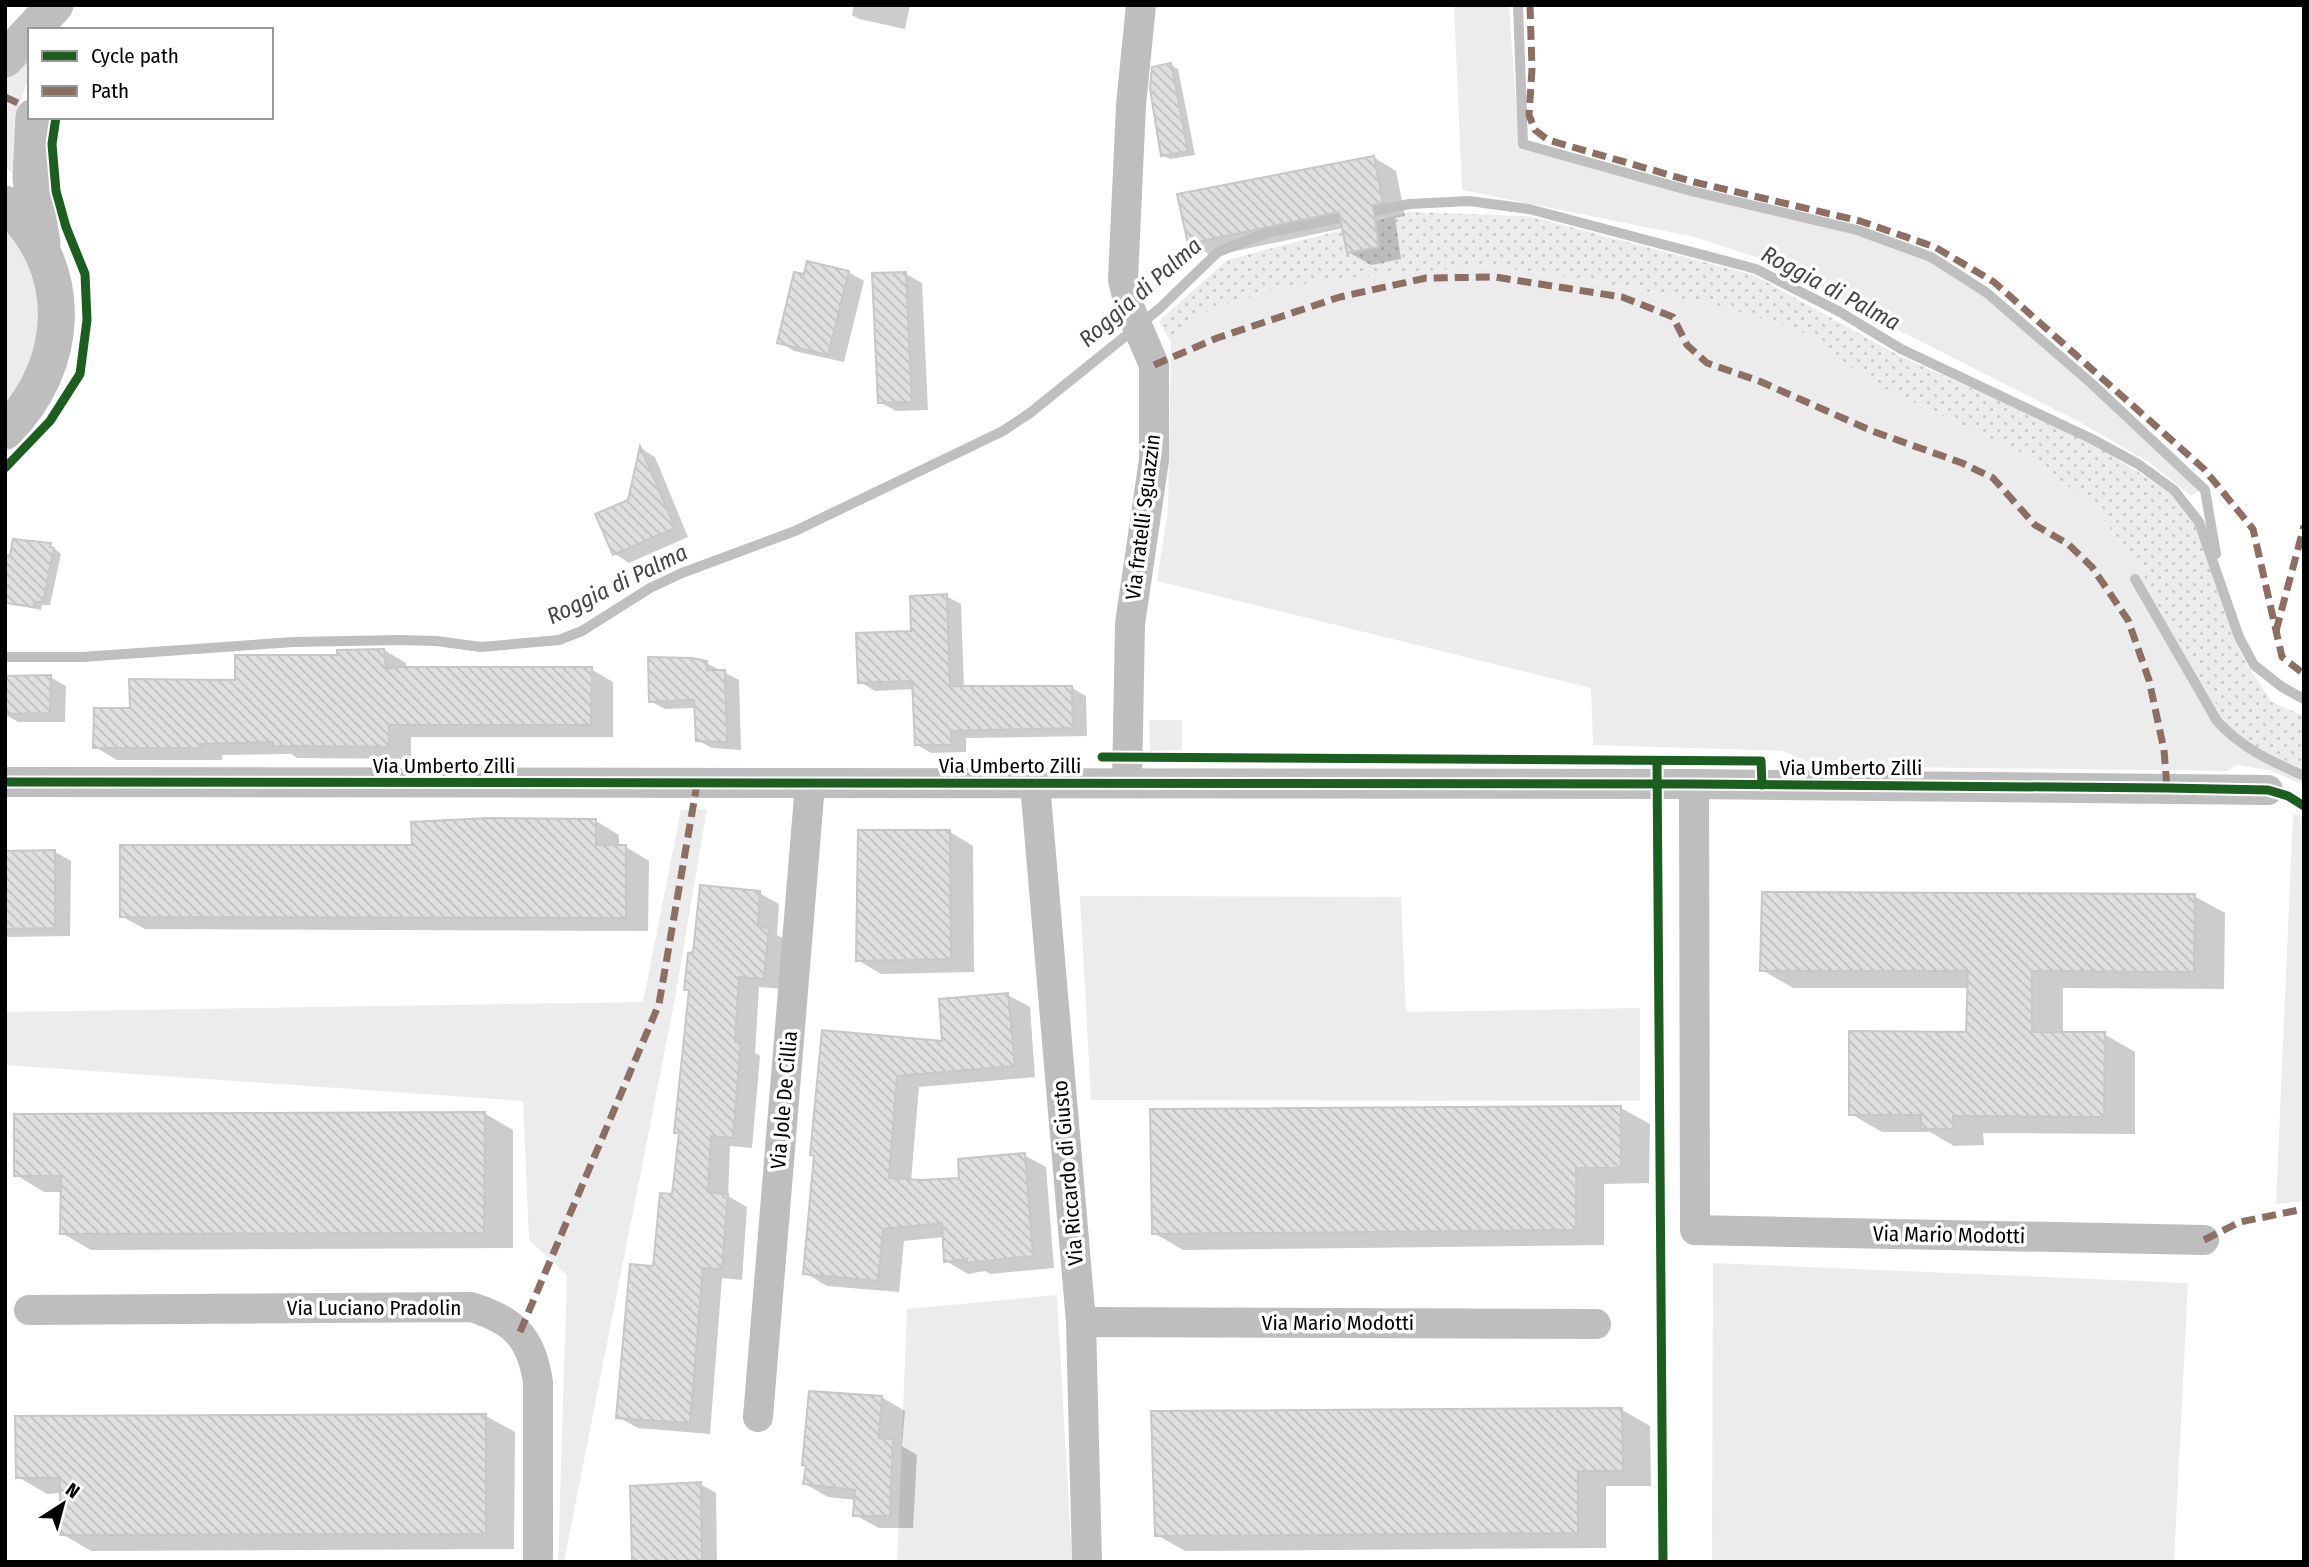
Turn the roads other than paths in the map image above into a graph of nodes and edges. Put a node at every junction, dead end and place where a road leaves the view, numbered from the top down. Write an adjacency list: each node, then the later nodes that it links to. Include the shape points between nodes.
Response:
1 (55, 5): 4 (street)
2 (70, 5): 5 (street)
3 (1141, 5): 13 (street, Via fratelli Sguazzin, via 1123,281 1154,365 1154,460 1130,624)
4 (34, 28)
5 (61, 28)
6 (28, 34): 7 (street)
7 (5, 59)
8 (34, 119): 10 (street, via 31,179)
9 (5, 204): 10 (street, via 32,234)
10 (45, 258): 11 (street, via 54,285 56,340 37,393)
11 (5, 431)
12 (5, 782): 14 (street, Via Umberto Zilli)
13 (1127, 783): 15 (street, Via Umberto Zilli); 16 (street, Via Umberto Zilli)
14 (810, 784): 15 (street, Via Umberto Zilli); 22 (street, Via Jole De Cillia)
15 (1035, 784): 20 (street, Via Riccardo di Giusto)
16 (1694, 784): 17 (street, Via Umberto Zilli); 18 (street, Via Mario Modotti, via 1695,1230)
17 (2268, 790)
18 (2204, 1240)
19 (29, 1310): 23 (street, Via Luciano Pradolin, via 471,1307 496,1314 520,1332 535,1358)
20 (1081, 1322): 21 (street, Via Mario Modotti); 24 (street, Via Riccardo di Giusto)
21 (1596, 1324)
22 (758, 1417)
23 (538, 1562)
24 (1087, 1562)

